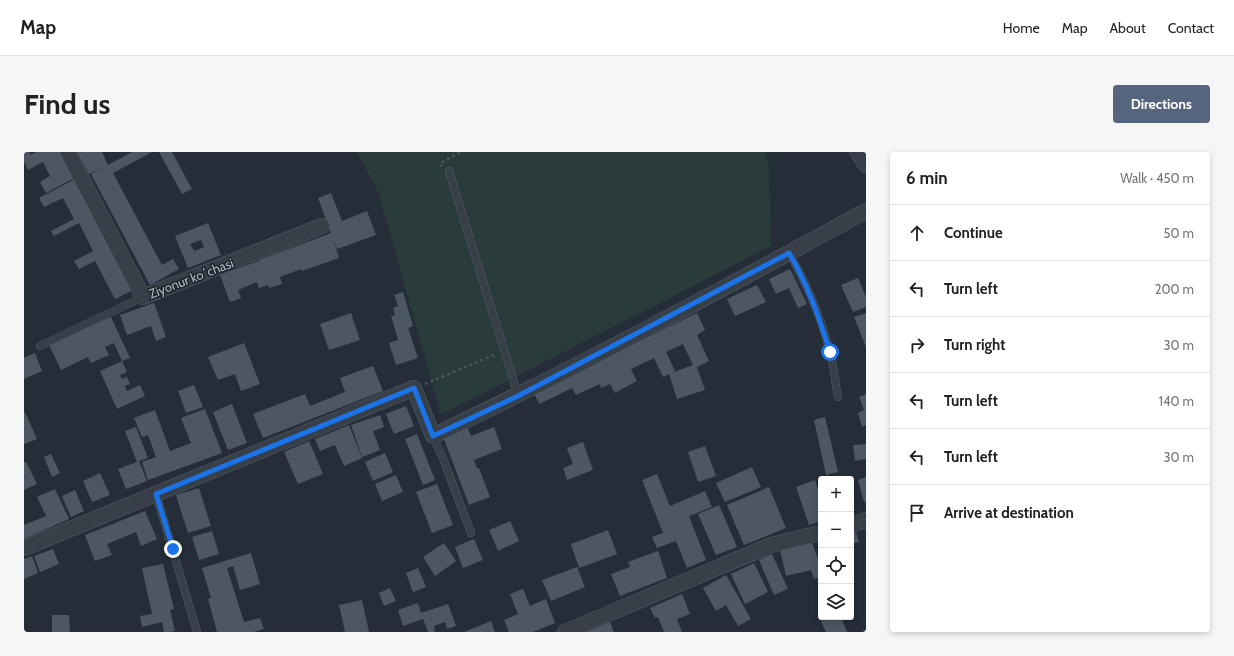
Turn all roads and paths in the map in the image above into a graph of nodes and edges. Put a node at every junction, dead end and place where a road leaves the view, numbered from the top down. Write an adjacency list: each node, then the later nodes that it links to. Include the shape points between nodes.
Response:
1 (68, 152): 9 (street, Ziyonur koʻchasi)
2 (461, 152): 5 (path, via 440,163)
3 (857, 152): 4 (street)
4 (866, 165)
5 (446, 171): 13 (lane)
6 (866, 211): 8 (street)
7 (322, 226): 9 (street, Ziyonur koʻchasi)
8 (789, 253): 13 (street); 14 (lane, via 818,314 830,352)
9 (143, 297): 10 (lane)
10 (40, 346)
11 (500, 352): 12 (path)
12 (414, 388): 15 (street); 16 (street)
13 (518, 396): 15 (street)
14 (838, 397)
15 (433, 436): 19 (lane)
16 (156, 494): 21 (street); 22 (lane)
17 (866, 520): 18 (street)
18 (854, 524)
19 (471, 533)
20 (818, 534): 23 (street, via 771,545)
21 (24, 548)
22 (197, 632)
23 (565, 632)

